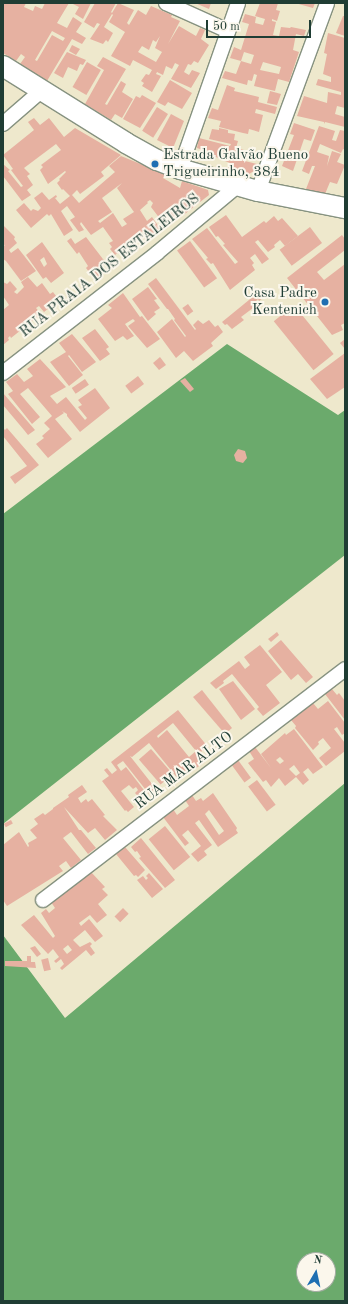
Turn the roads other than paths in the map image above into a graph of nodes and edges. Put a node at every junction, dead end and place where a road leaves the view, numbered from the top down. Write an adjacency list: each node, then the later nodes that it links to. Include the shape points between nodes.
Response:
1 (166, 3): 4 (street)
2 (238, 3): 4 (street)
3 (327, 3): 10 (street)
4 (228, 30): 8 (street)
5 (3, 66): 6 (street)
6 (41, 91): 7 (street); 8 (street, via 126,143)
7 (3, 124)
8 (180, 169): 9 (street)
9 (237, 186): 10 (street); 12 (street, RUA PRAIA DOS ESTALEIROS, via 157,253)
10 (258, 191): 11 (street)
11 (345, 208)
12 (3, 373)
13 (345, 669): 14 (street, RUA MAR ALTO)
14 (43, 900)

